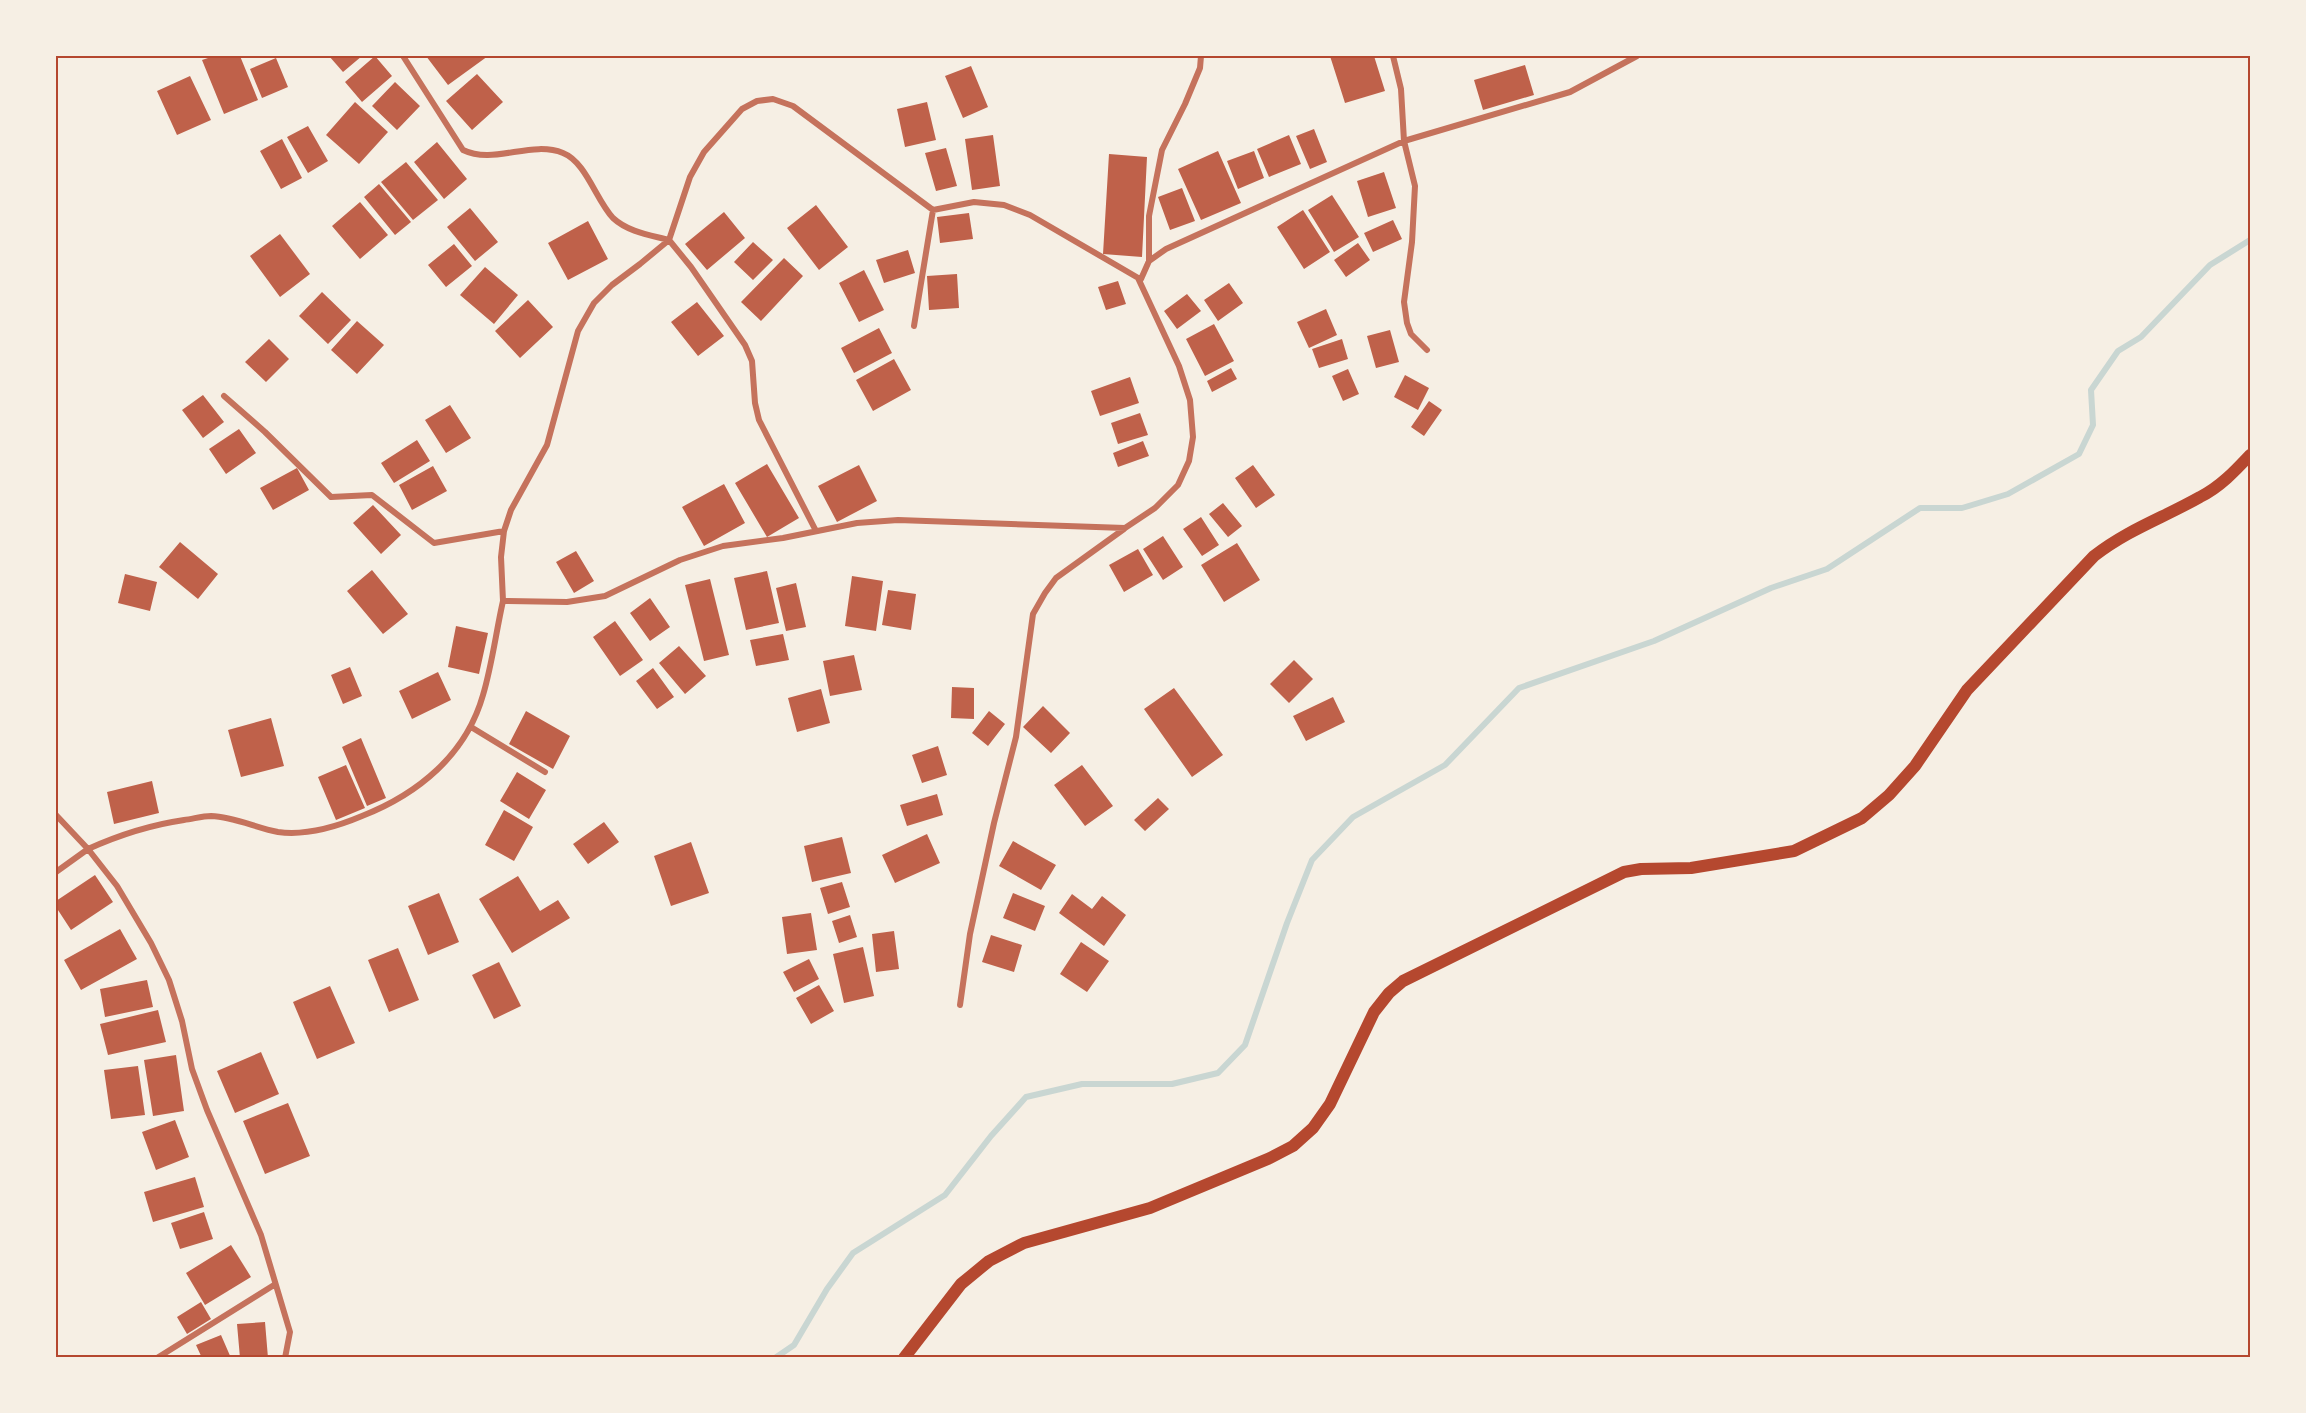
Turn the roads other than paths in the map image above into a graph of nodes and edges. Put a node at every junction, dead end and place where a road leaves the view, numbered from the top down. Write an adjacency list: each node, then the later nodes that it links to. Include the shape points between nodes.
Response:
1 (403, 56): 7 (street, via 463,150 485,154 546,148 565,153 579,164 614,219 633,231)
2 (1201, 56): 8 (street, via 1200,68 1162,150 1149,216)
3 (1393, 56): 5 (street, via 1401,89)
4 (1637, 56): 5 (street, via 1570,92)
5 (1404, 141): 8 (street, via 1166,249); 11 (street, via 1415,186 1404,302 1411,334)
6 (933, 210): 7 (street, via 793,106 773,99 757,100 742,109 704,152 690,177); 9 (street, via 974,202 1004,205 1030,215); 10 (street)
7 (669, 240): 15 (street, via 594,303 578,331 548,445 511,510); 16 (street, via 745,345 752,361 759,420)
8 (1149, 261): 9 (street)
9 (1141, 279): 14 (street, via 1138,278 1179,366 1190,400 1193,436 1189,460 1178,485 1155,508)
10 (914, 326)
11 (1427, 350)
12 (224, 396): 15 (street, via 331,496 372,495 434,543)
13 (2250, 455): 27 (main road, via 2201,497 2114,540 2094,556 1967,690 1915,766 1862,818 1794,851 1691,868 1624,872 1403,981 1374,1012 1330,1104 1313,1128 1293,1146 1150,1208 1024,1243 989,1261 961,1284)
14 (1125, 528): 16 (street, via 898,520); 23 (street, via 1056,578 1033,614 1016,737 970,934)
15 (504, 531): 17 (street)
16 (816, 531): 17 (street, via 723,546 680,560 605,596 567,602)
17 (503, 601): 18 (street, via 483,696)
18 (471, 727): 19 (street); 21 (street, via 457,750 424,783 381,809 335,827 278,831 210,816 162,823 118,835)
19 (545, 772)
20 (56, 815): 21 (street)
21 (88, 849): 22 (street); 24 (street, via 117,886 169,980 192,1069 261,1235)
22 (56, 873)
23 (960, 1005)
24 (274, 1285): 25 (street); 26 (street, via 290,1332)
25 (157, 1358)
26 (285, 1358)
27 (904, 1358)

